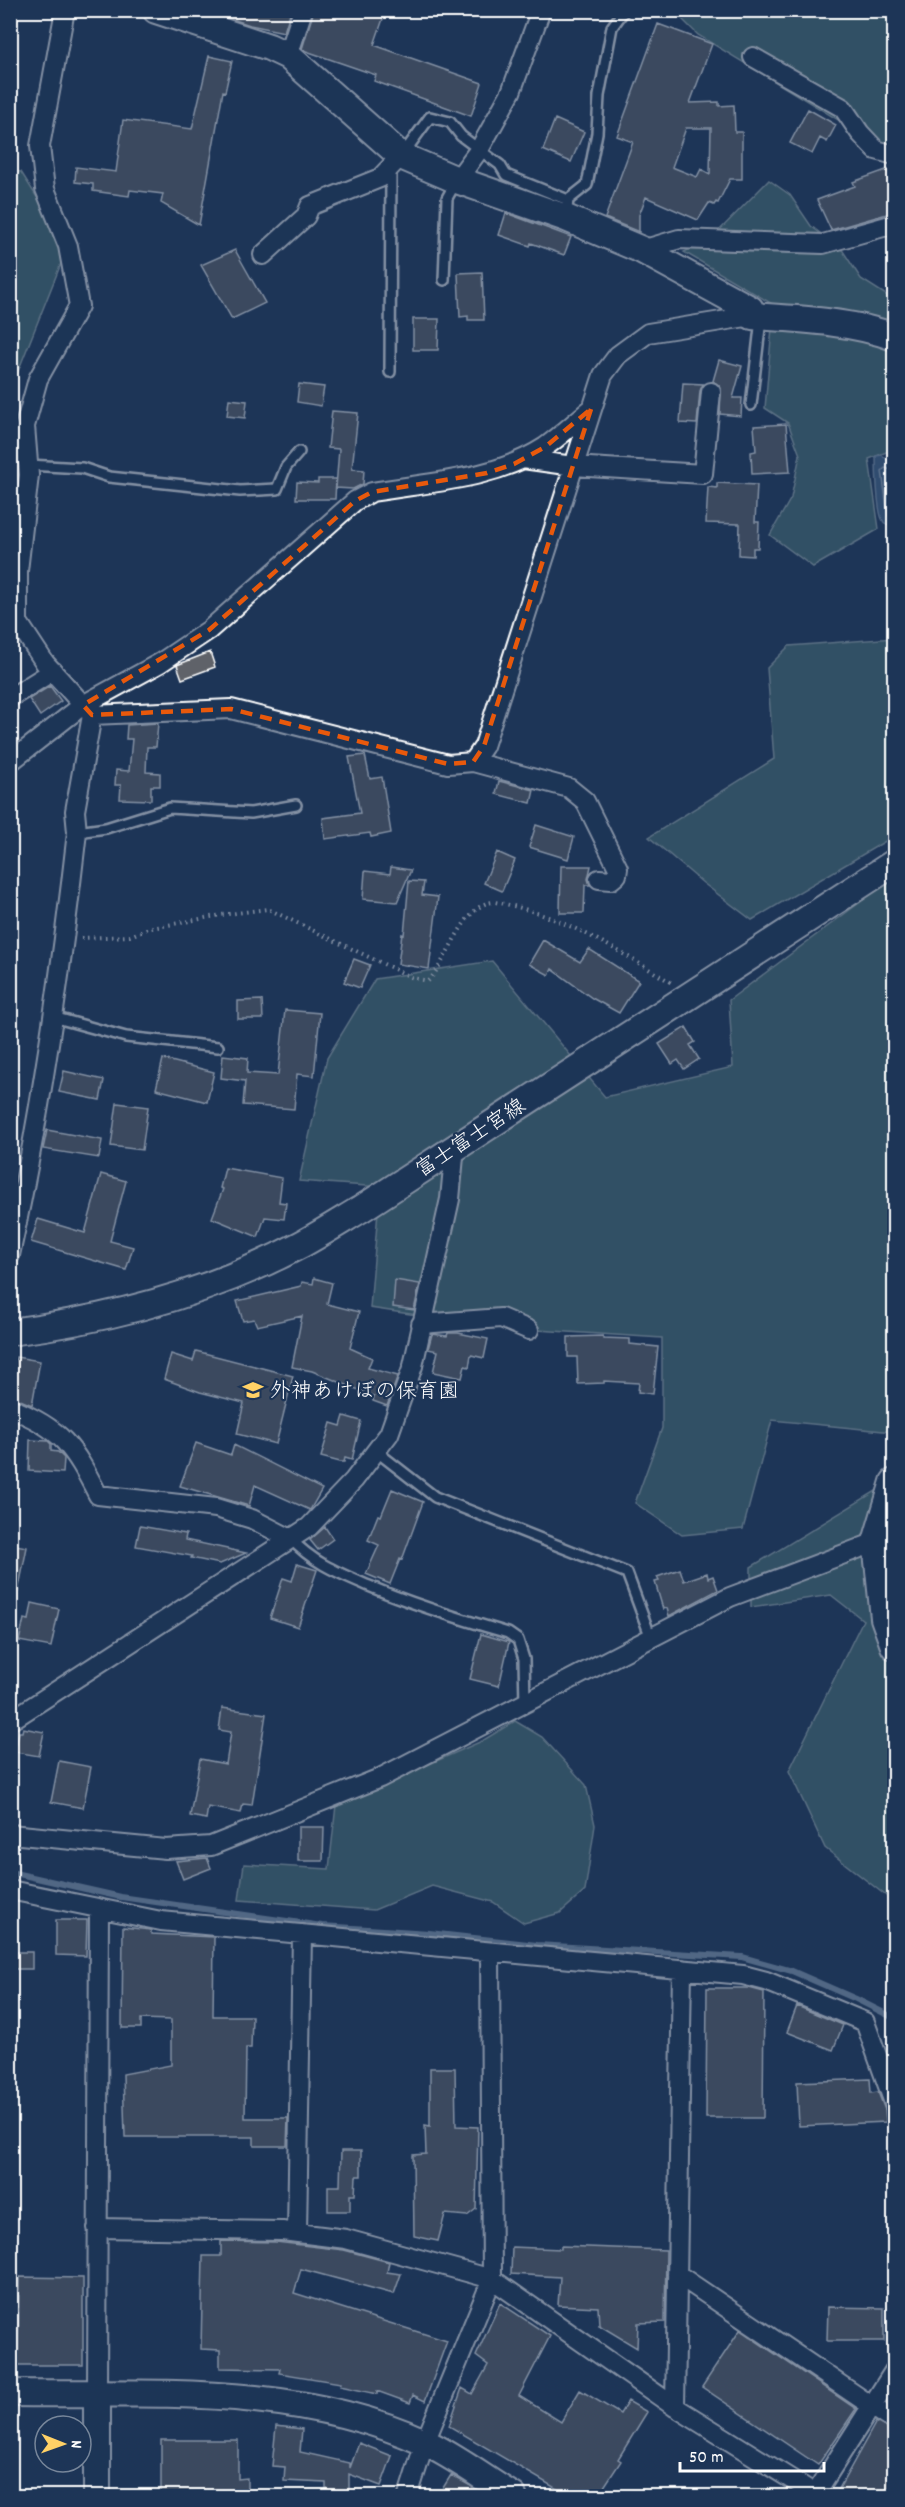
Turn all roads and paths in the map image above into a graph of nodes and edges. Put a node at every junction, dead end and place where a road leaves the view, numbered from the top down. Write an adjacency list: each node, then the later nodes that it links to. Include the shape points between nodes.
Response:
1 (65, 10): 25 (street, via 40,146 45,189 68,246 78,306 38,379 25,426)
2 (156, 10): 6 (street)
3 (303, 10): 6 (street)
4 (541, 10): 8 (street, via 511,92)
5 (623, 12): 12 (lane, via 612,27 587,185)
6 (288, 56): 10 (street)
7 (753, 57): 9 (street, via 843,108 876,150)
8 (479, 150): 10 (lane, via 450,122 430,117); 11 (street); 12 (lane, via 500,165 506,175)
9 (894, 155)
10 (396, 162): 11 (street); 15 (street, via 380,178 310,206 306,216); 19 (lane)
11 (457, 180): 12 (street); 16 (lane, via 447,198)
12 (567, 209): 14 (street)
13 (894, 224): 14 (street, via 823,244 679,239)
14 (642, 250): 17 (street, via 750,309)
15 (263, 255)
16 (444, 280)
17 (757, 317): 18 (street, via 854,327); 21 (lane); 22 (street, via 648,333 618,355 603,375)
18 (894, 336)
19 (390, 372)
20 (711, 392): 26 (street, via 703,474)
21 (751, 405)
22 (591, 409): 24 (street); 26 (street)
23 (299, 452): 25 (lane, via 286,467 277,489 268,490 240,491 109,477 82,468)
24 (524, 459): 26 (street); 29 (street, via 488,473 372,492 355,501 209,630)
25 (28, 465): 27 (street, via 18,571 18,622)
26 (573, 466): 31 (street, via 484,746)
27 (53, 671): 28 (street); 29 (street)
28 (10, 698)
29 (87, 710): 30 (street); 31 (street, via 231,709 448,764); 33 (street, via 75,811)
30 (10, 762)
31 (473, 762): 35 (street, via 569,788 585,801 618,868 611,880)
32 (296, 805): 33 (lane, via 251,813 170,808 106,828)
33 (77, 832): 36 (street)
34 (894, 863): 37 (street, 富士富士宮線)
35 (599, 879)
36 (65, 934): 37 (path, via 78,938 130,936 147,929 268,909 413,978 428,981 475,909 495,902 549,916 584,931); 38 (street)
37 (690, 994): 40 (street, 富士富士宮線)
38 (53, 1017): 39 (lane, via 126,1037); 41 (street)
39 (218, 1047)
40 (455, 1146): 43 (street, via 450,1199); 45 (street, 富士富士宮線, via 361,1209 301,1244 247,1269 202,1287 68,1324)
41 (18, 1186): 42 (street)
42 (10, 1255)
43 (422, 1324): 44 (street, via 501,1318); 47 (street, via 397,1412 389,1434)
44 (529, 1330)
45 (10, 1332)
46 (10, 1408): 49 (street, via 58,1433 79,1457 98,1496 216,1508 252,1519)
47 (376, 1451): 49 (street, via 309,1527); 51 (lane, via 435,1497 627,1573)
48 (894, 1482): 50 (street)
49 (291, 1539): 53 (lane, via 324,1567 418,1606 508,1633 518,1640 524,1659); 54 (street)
50 (885, 1540): 51 (street, via 730,1597); 52 (street, via 884,1618)
51 (651, 1638): 53 (street)
52 (894, 1646)
53 (525, 1703): 55 (street, via 380,1778 211,1846 166,1849)
54 (10, 1721)
55 (10, 1834)
56 (10, 1890): 57 (street)
57 (99, 1909): 58 (street, via 161,1921); 62 (street)
58 (302, 1934): 59 (street); 63 (street)
59 (490, 1952): 60 (street); 65 (street)
60 (682, 1969): 61 (street, via 766,1981 865,2022); 64 (street)
61 (894, 2103)
62 (97, 2228): 63 (street); 68 (street)
63 (297, 2233): 65 (street, via 345,2239)
64 (677, 2274): 69 (street); 70 (street)
65 (492, 2279): 70 (street); 72 (street)
66 (894, 2371): 69 (street)
67 (10, 2393): 68 (street)
68 (97, 2394): 72 (street, via 258,2398 363,2418); 74 (street)
69 (872, 2406): 71 (street); 73 (street)
70 (675, 2407): 73 (street)
71 (894, 2421)
72 (425, 2442): 75 (street); 76 (street)
73 (815, 2495)
74 (97, 2496)
75 (408, 2496)
76 (513, 2496)

